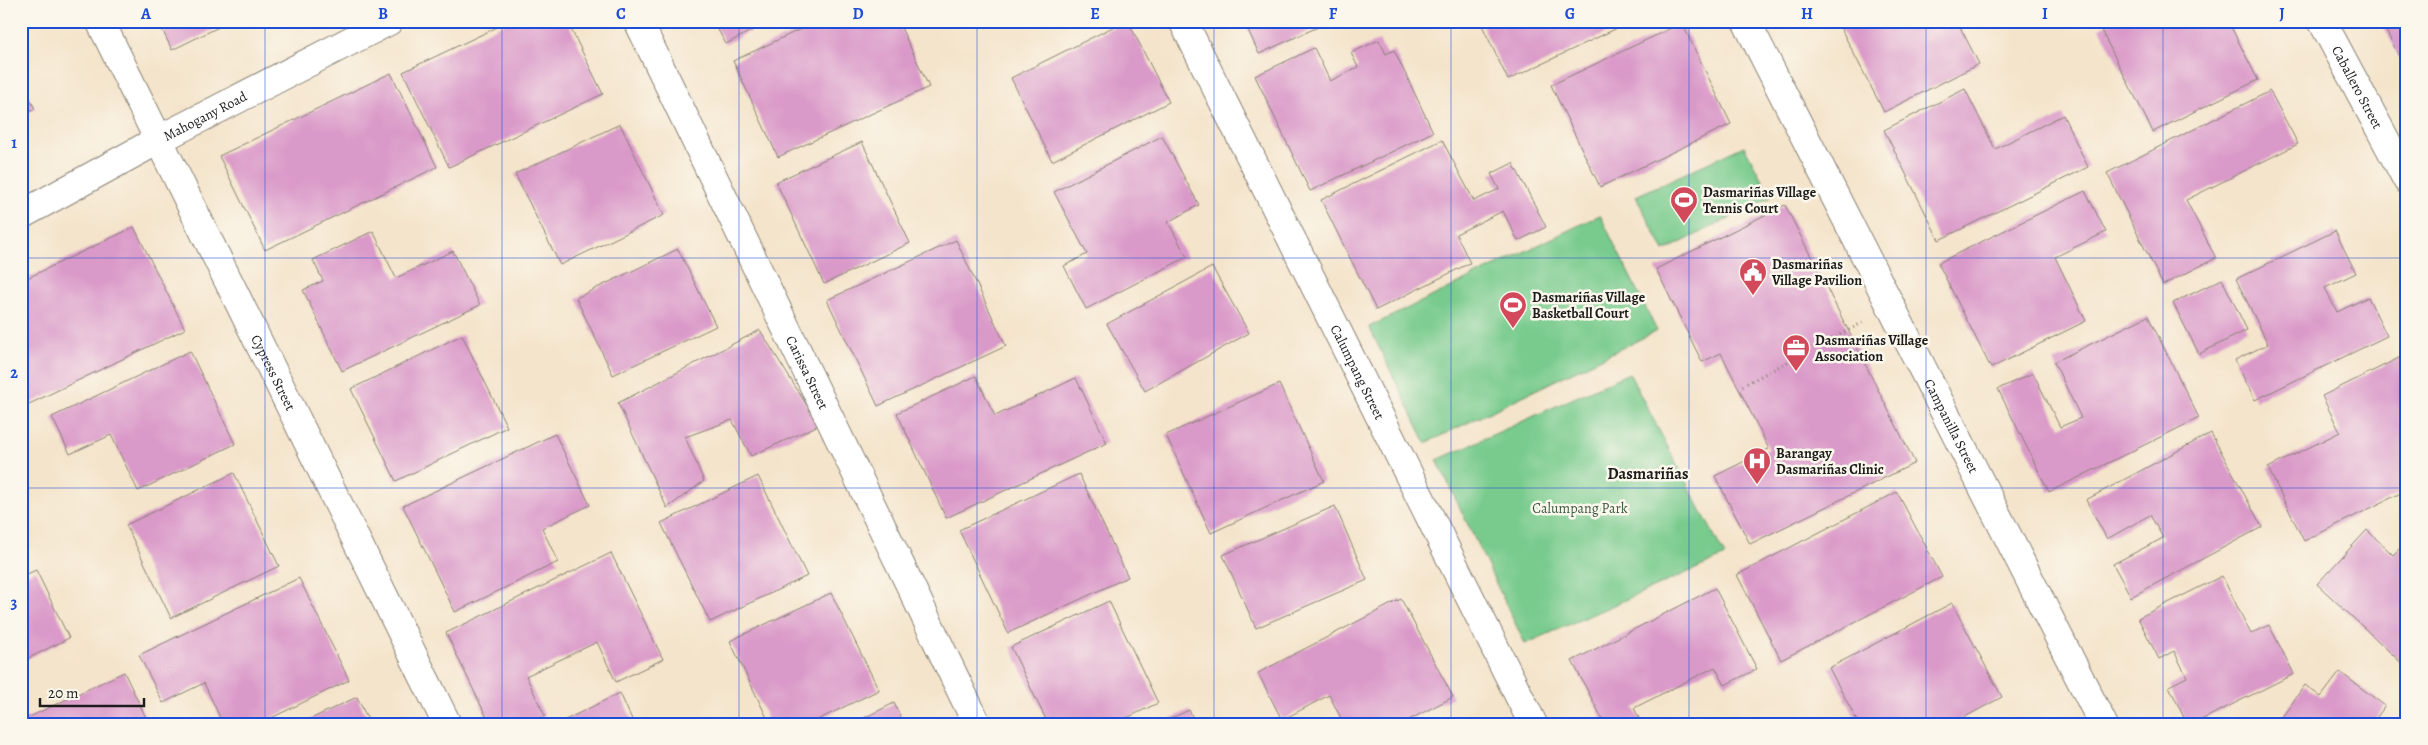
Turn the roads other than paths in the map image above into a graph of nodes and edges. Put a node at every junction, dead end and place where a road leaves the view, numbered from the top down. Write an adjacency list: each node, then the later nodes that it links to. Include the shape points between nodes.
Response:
1 (100, 21): 7 (street, Cypress Street)
2 (389, 21): 7 (street, Mahogany Road)
3 (638, 21): 11 (street, Carissa Street)
4 (1183, 21): 12 (street, Calumpang Street)
5 (1746, 21): 13 (street, Campanilla Street)
6 (2322, 21): 8 (street, Caballero Street)
7 (160, 139): 9 (street, Mahogany Road); 10 (street, Cypress Street)
8 (2407, 180)
9 (21, 215)
10 (447, 724)
11 (977, 724)
12 (1533, 724)
13 (2104, 724)

